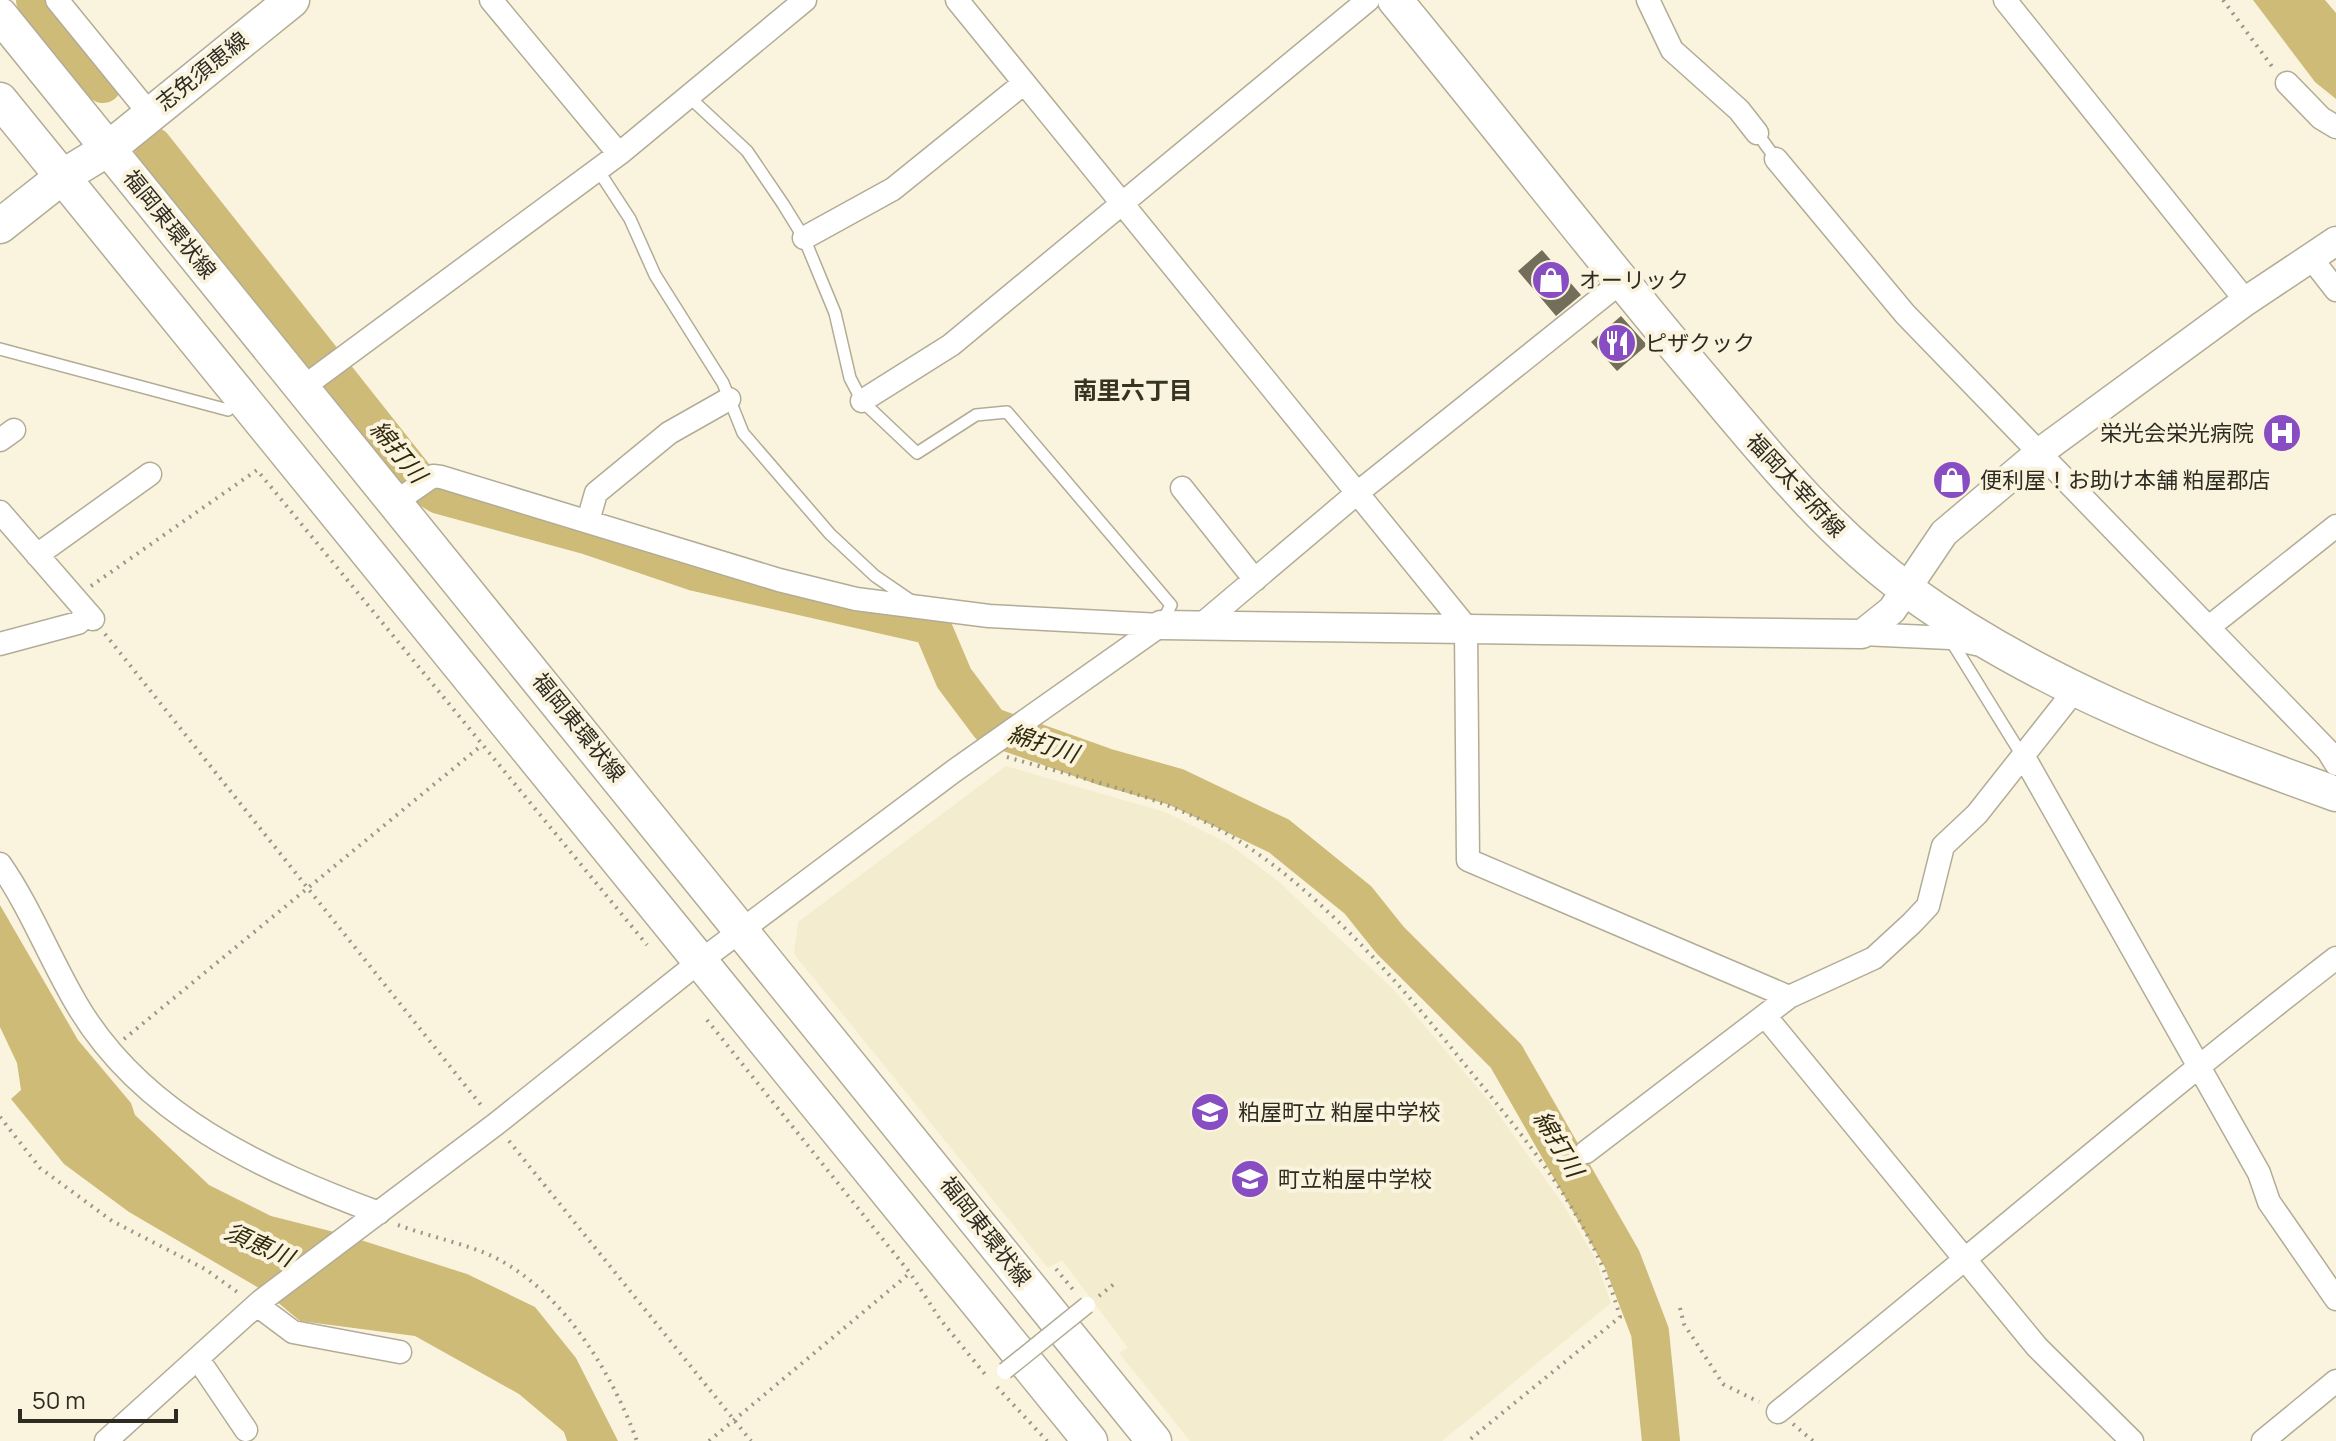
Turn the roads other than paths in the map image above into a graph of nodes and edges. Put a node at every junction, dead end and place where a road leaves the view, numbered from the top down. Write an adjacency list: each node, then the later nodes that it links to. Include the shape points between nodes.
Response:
1 (57, 0): 15 (street)
2 (292, 0): 15 (main road, 志免須恵線)
3 (491, 0): 19 (street)
4 (805, 0): 13 (street)
5 (957, 0): 12 (street)
6 (1368, 0): 23 (street)
7 (1395, 0): 28 (main road, 福岡太宰府線)
8 (1648, 0): 17 (street, via 1672,50)
9 (2005, 0): 30 (street)
10 (0, 15): 18 (main road, 福岡東環状線)
11 (2287, 83): 16 (street)
12 (1023, 84): 23 (street); 25 (street, via 893,189)
13 (687, 95): 19 (street); 25 (lane, via 747,151)
14 (0, 100): 22 (main road)
15 (149, 113): 18 (main road, 志免須恵線)
16 (2336, 127)
17 (1757, 133): 20 (lane)
18 (115, 143): 22 (main road); 32 (main road, 福岡東環状線)
19 (619, 154): 21 (street)
20 (1776, 159): 36 (street, via 1905,314)
21 (598, 170): 32 (street); 33 (lane)
22 (62, 177): 24 (main road); 63 (main road)
23 (1123, 205): 34 (street, via 951,345); 39 (street)
24 (0, 226)
25 (804, 238): 34 (lane, via 835,313 850,378)
26 (2336, 241): 27 (street)
27 (2311, 258): 29 (street); 30 (street)
28 (1621, 282): 39 (street); 46 (main road, 福岡太宰府線, via 1800,494)
29 (2336, 290)
30 (2246, 301): 36 (street)
31 (0, 349): 35 (lane)
32 (312, 381): 40 (main road, 福岡東環状線)
33 (729, 399): 42 (street, via 669,433 596,493); 47 (lane, via 743,433 830,534 875,576)
34 (862, 401): 48 (lane, via 917,453 976,415 1007,412 1171,605)
35 (228, 410)
36 (2040, 452): 46 (street, via 1944,533); 51 (street)
37 (150, 474): 44 (street)
38 (1182, 488): 45 (street)
39 (1356, 494): 45 (street); 50 (street)
40 (403, 496): 42 (street, via 433,476); 61 (main road, 福岡東環状線)
41 (0, 512): 44 (street)
42 (588, 521): 47 (street, via 779,580)
43 (2336, 526): 51 (street)
44 (37, 555): 54 (street, via 85,610 78,623)
45 (1255, 580): 49 (street)
46 (1908, 590): 52 (street); 55 (main road, 福岡太宰府線)
47 (924, 610): 48 (street)
48 (1161, 625): 49 (street); 61 (street)
49 (1201, 625): 50 (street)
50 (1466, 627): 52 (street); 64 (street, via 1468,860)
51 (2209, 627): 58 (street)
52 (1862, 634): 53 (street)
53 (1950, 638): 55 (street); 57 (lane)
54 (0, 644)
55 (1996, 650): 56 (main road, 福岡太宰府線)
56 (2075, 690): 57 (street); 59 (main road, 福岡太宰府線, via 2183,739)
57 (2024, 757): 64 (street, via 1943,846 1928,906 1912,923 1874,958); 66 (street)
58 (2336, 764)
59 (2336, 794)
60 (0, 864): 68 (street, via 76,1004 136,1079 233,1151)
61 (743, 931): 63 (street); 81 (main road, 福岡東環状線)
62 (2336, 958): 66 (street)
63 (699, 962): 68 (street); 80 (main road)
64 (1789, 997): 65 (street)
65 (1766, 1017): 67 (street); 69 (street)
66 (2197, 1065): 69 (street); 70 (street, via 2259,1173 2269,1202)
67 (1586, 1152)
68 (375, 1216): 71 (street)
69 (1967, 1261): 77 (street); 82 (street, via 2037,1347)
70 (2336, 1299)
71 (259, 1303): 73 (street, via 293,1332); 74 (street)
72 (1087, 1305): 75 (street, bridge)
73 (400, 1352)
74 (198, 1359): 78 (street); 79 (street)
75 (1005, 1371)
76 (2336, 1381): 83 (street)
77 (1778, 1412)
78 (246, 1430)
79 (111, 1439)
80 (1090, 1441)
81 (1154, 1441)
82 (2132, 1441)
83 (2263, 1441)

